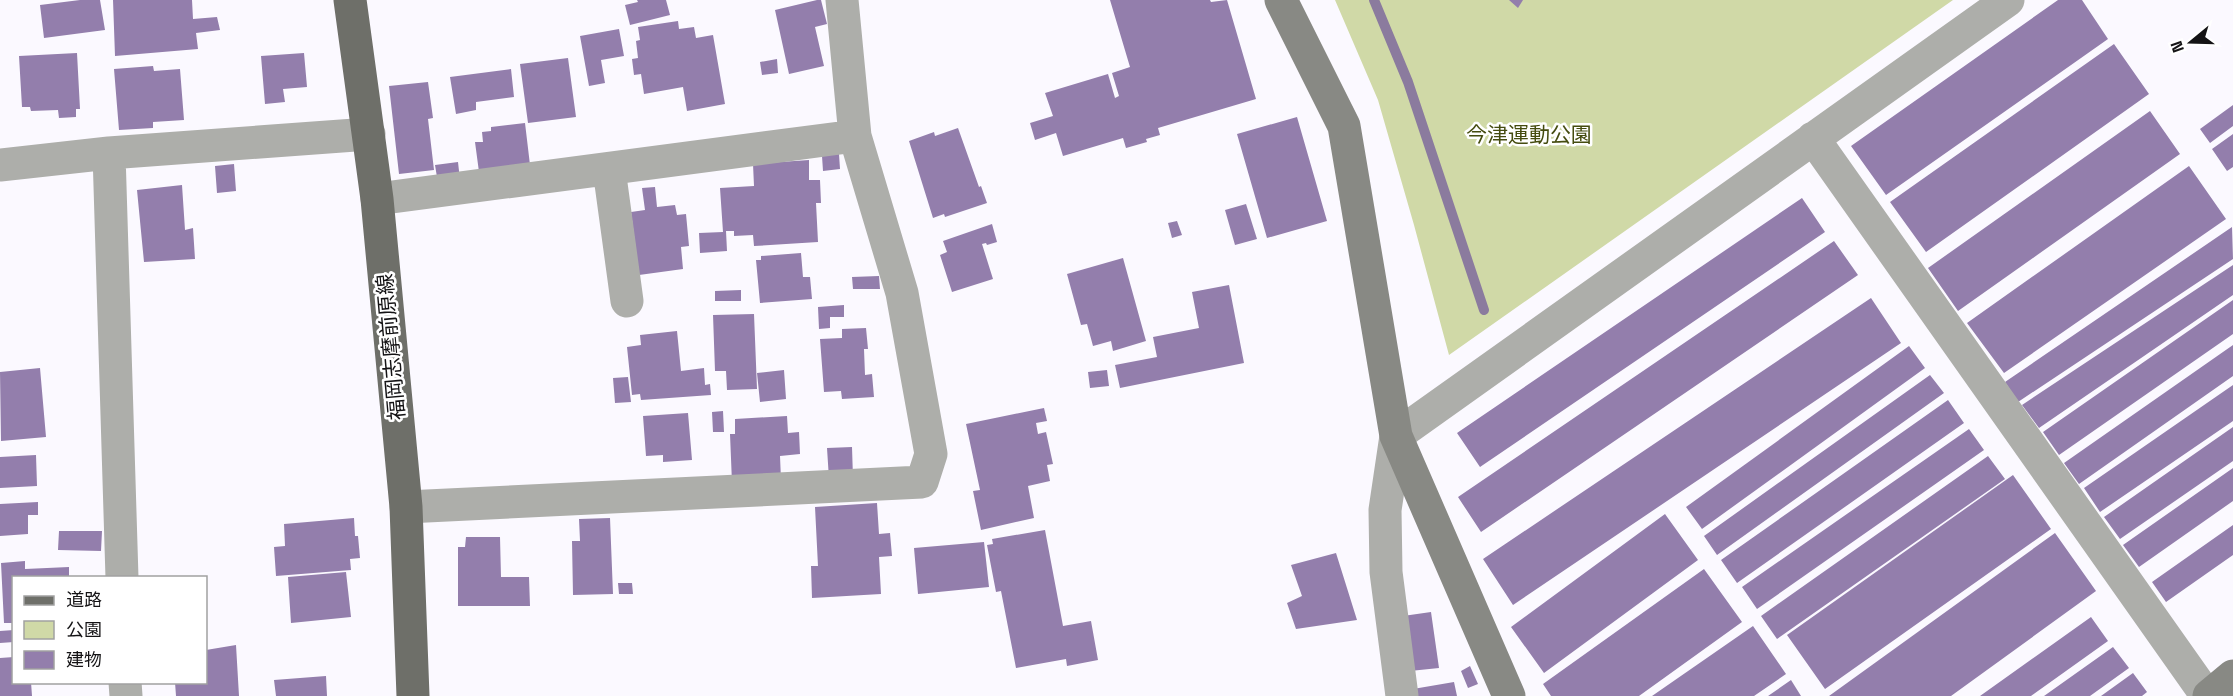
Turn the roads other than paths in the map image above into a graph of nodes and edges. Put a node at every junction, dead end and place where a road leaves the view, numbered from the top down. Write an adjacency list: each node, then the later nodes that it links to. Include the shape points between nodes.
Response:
1 (350, 0): 5 (main road, 福岡志摩前原線)
2 (842, 0): 6 (street)
3 (1281, 0): 13 (street, via 1344,126)
4 (2008, 0): 7 (street)
5 (369, 134): 8 (street); 11 (main road, 福岡志摩前原線)
6 (855, 136): 10 (street); 14 (street, via 902,293 931,454 922,482)
7 (1813, 138): 13 (street); 20 (street)
8 (109, 153): 9 (street); 15 (street)
9 (0, 165)
10 (609, 169): 11 (street); 12 (street)
11 (377, 199): 14 (main road, 福岡志摩前原線)
12 (627, 301)
13 (1396, 436): 18 (street, via 1385,510 1386,572); 19 (street)
14 (406, 507): 17 (main road, 福岡志摩前原線)
15 (122, 576)
16 (2233, 676): 20 (street)
17 (413, 696)
18 (1402, 696)
19 (1509, 696)
20 (2208, 696)

